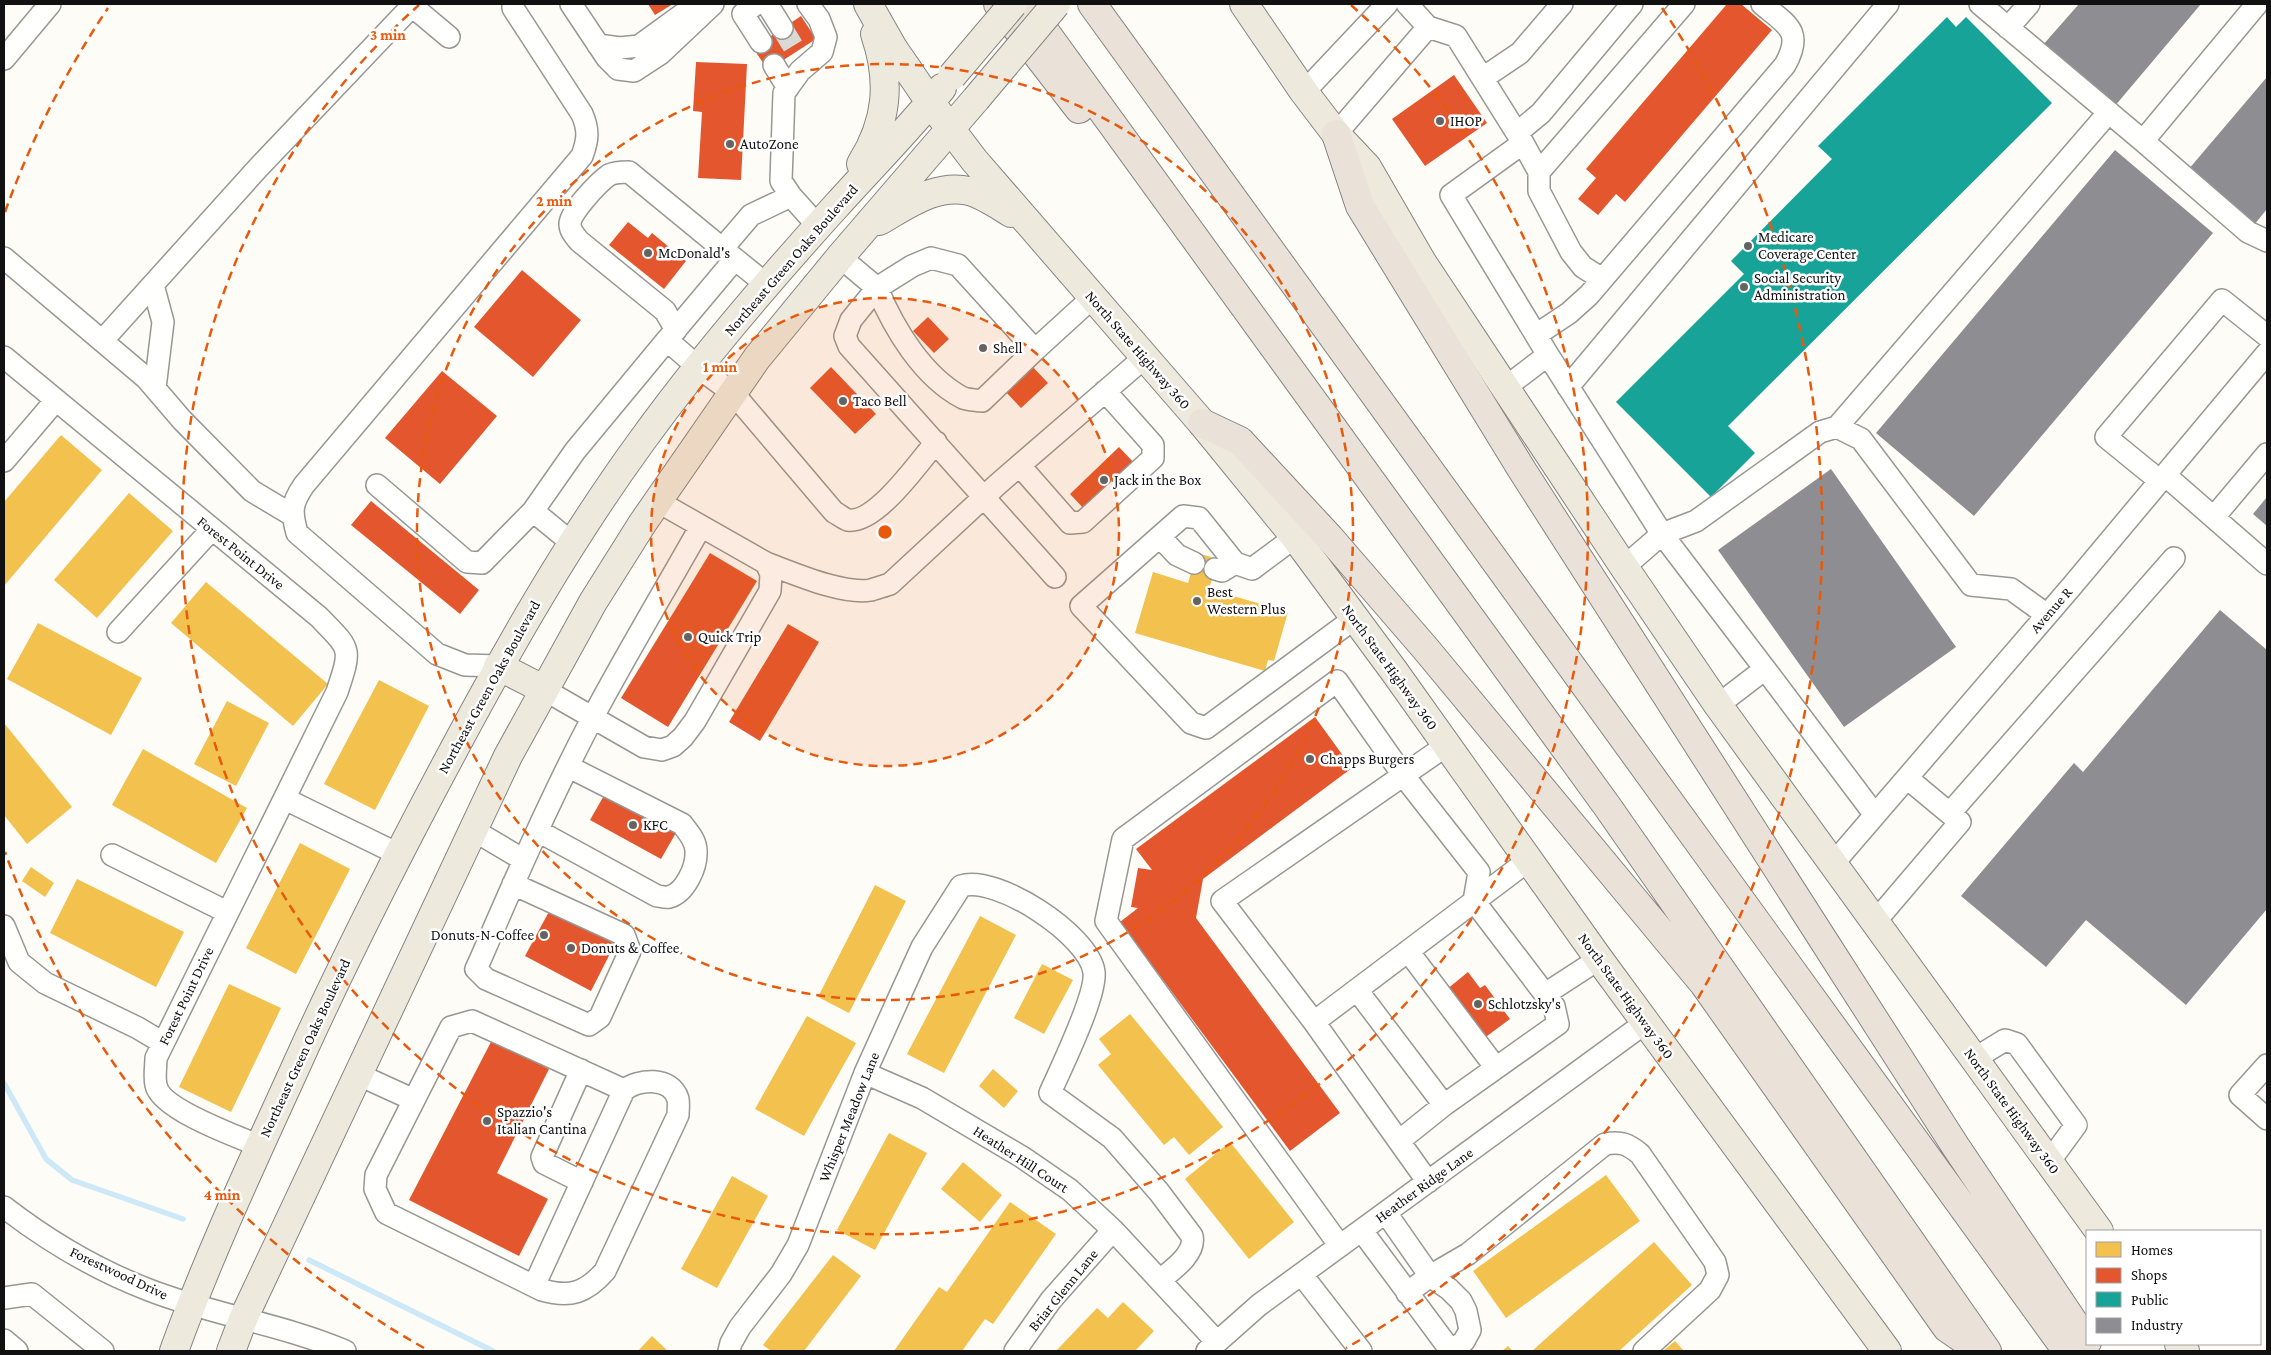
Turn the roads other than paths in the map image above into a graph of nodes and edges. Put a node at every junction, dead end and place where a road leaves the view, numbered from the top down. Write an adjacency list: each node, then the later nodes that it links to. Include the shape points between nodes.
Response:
1 (50, 4): 33 (street)
2 (514, 4): 87 (street, via 513,8 588,127 588,141 582,156 304,485 294,500)
3 (570, 4): 32 (street)
4 (698, 4): 32 (street, via 639,46)
5 (713, 4): 32 (street, via 660,54 634,71 618,68)
6 (756, 4): 31 (street, via 743,14)
7 (767, 4): 28 (street)
8 (808, 4): 36 (street, via 826,37 822,52 800,59)
9 (866, 4): 38 (main road, North State Highway 360); 46 (main road, via 883,57 884,101 880,126)
10 (998, 4): 47 (highway, via 1126,171)
11 (1013, 4): 38 (main road, Northeast Green Oaks Boulevard, bridge)
12 (1025, 4): 47 (highway)
13 (1056, 4): 40 (main road, bridge)
14 (1092, 4): 182 (highway)
15 (1244, 4): 37 (main road, North State Highway 360)
16 (1387, 4): 37 (street)
17 (1407, 4): 27 (street)
18 (1562, 4): 35 (street, via 1520,53)
19 (1632, 4): 42 (street)
20 (1684, 4): 44 (street)
21 (1762, 4): 55 (street, via 1788,26 1793,36 1794,49 1785,65)
22 (1888, 4): 71 (street)
23 (1980, 4): 29 (street)
24 (2029, 4): 29 (street)
25 (2257, 4): 43 (street)
26 (411, 5): 30 (street); 56 (street)
27 (1428, 27): 35 (street, via 1456,36); 41 (street)
28 (782, 28)
29 (2008, 28): 39 (street)
30 (449, 37)
31 (761, 42)
32 (598, 45)
33 (4, 59)
34 (774, 66): 36 (street)
35 (1483, 78): 42 (street)
36 (788, 88): 45 (street, via 784,93 781,181)
37 (1304, 92): 41 (main road, North State Highway 360)
38 (930, 102): 40 (main road, North State Highway 360); 46 (main road, Northeast Green Oaks Boulevard)
39 (2109, 112): 43 (street); 77 (street)
40 (950, 127): 48 (main road, North State Highway 360); 50 (main road)
41 (1336, 134): 70 (main road, North State Highway 360, via 1367,167 1422,262); 167 (highway, via 1360,206 1522,470 1956,1147)
42 (1520, 138): 44 (street); 61 (street, via 1451,195)
43 (2143, 141): 51 (street, via 2248,232)
44 (1539, 172): 55 (street, via 1539,191 1571,252 1583,267)
45 (791, 196): 49 (street); 52 (street, via 751,214)
46 (836, 206): 49 (main road, Northeast Green Oaks Boulevard)
47 (1176, 214): 181 (highway, via 1607,806)
48 (1027, 223): 50 (main road, via 970,191 951,190 925,195); 59 (main road, North State Highway 360)
49 (818, 226): 57 (main road, Northeast Green Oaks Boulevard)
50 (863, 231): 53 (main road)
51 (2267, 241)
52 (728, 254): 57 (street); 60 (street); 60 (street, via 629,172 610,175 572,215 570,224 579,241 665,311)
53 (840, 257): 58 (street); 74 (main road, via 757,358)
54 (4, 258): 63 (street)
55 (1602, 279): 61 (street, via 1569,313)
56 (153, 285): 63 (street); 72 (street, via 163,322)
57 (767, 285): 69 (main road, Northeast Green Oaks Boulevard)
58 (877, 288): 64 (street, via 931,258 958,264); 64 (street, via 889,316 916,356 941,384 965,399 982,401); 78 (street, via 851,320 844,336 849,346)
59 (1092, 298): 64 (street); 68 (main road, North State Highway 360)
60 (671, 335): 69 (street); 86 (street, via 575,451)
61 (1536, 335): 66 (street)
62 (2267, 336): 82 (street, via 2222,300 2106,436)
63 (102, 341): 72 (street)
64 (1034, 350)
65 (2267, 353): 82 (street, Avenue R)
66 (1548, 355): 70 (street); 71 (street)
67 (4, 357): 75 (street, Forest Point Drive)
68 (1145, 357): 73 (street); 76 (main road, North State Highway 360)
69 (699, 368): 74 (street); 94 (main road, Northeast Green Oaks Boulevard, via 642,441)
70 (1506, 387): 100 (main road, North State Highway 360)
71 (1568, 387): 91 (street)
72 (155, 388): 87 (street, via 252,491)
73 (1106, 391): 81 (street); 81 (street, via 1153,445 1152,458 1083,522 1070,523)
74 (733, 394): 78 (street, via 834,512 848,520 864,518 886,500); 85 (main road)
75 (56, 400): 80 (street); 90 (street, Forest Point Drive)
76 (1202, 423): 93 (main road, North State Highway 360); 180 (highway, via 1240,441 1425,648 1704,984 1947,1328)
77 (1837, 427): 91 (street, via 1820,432 1696,521); 103 (street, via 1861,439 1971,586 2011,589)
78 (936, 442): 84 (street)
79 (2267, 454): 88 (street)
80 (4, 461)
81 (1020, 466): 84 (street)
82 (2162, 478): 88 (street); 103 (street, Avenue R)
83 (376, 485): 86 (street, via 467,562 482,562)
84 (984, 496): 96 (street, via 890,584 870,590 850,589); 102 (street)
85 (657, 501): 89 (street); 108 (main road)
86 (533, 511): 94 (street)
87 (292, 515): 106 (street, via 297,533 438,654 466,665)
88 (2214, 518): 99 (street)
89 (701, 526): 96 (street); 110 (street)
90 (212, 529): 105 (street); 115 (street, Forest Point Drive, via 319,617 345,643 348,661 338,692)
91 (1662, 534): 100 (street); 107 (street)
92 (1160, 537): 97 (street, via 1177,555); 98 (street, via 1183,516 1199,518); 104 (street, via 1081,606 1191,723 1206,728)
93 (1295, 537): 98 (street, via 1252,569); 104 (main road, North State Highway 360)
94 (572, 542): 106 (main road, Northeast Green Oaks Boulevard)
95 (2174, 558): 116 (street)
96 (766, 563): 110 (street, via 771,574 770,591 695,721 672,746 662,750 644,747)
97 (1194, 563)
98 (1235, 563): 101 (street, via 1222,571)
99 (2267, 564)
100 (1624, 567): 109 (main road, North State Highway 360)
101 (1215, 569)
102 (1055, 577)
103 (2048, 615): 114 (street, Avenue R)
104 (1355, 618): 111 (main road, North State Highway 360)
105 (118, 632)
106 (498, 666): 108 (main road); 120 (main road, Northeast Green Oaks Boulevard)
107 (1765, 668): 109 (street); 117 (street)
108 (543, 689): 110 (street); 118 (main road)
109 (1718, 705): 124 (main road, North State Highway 360)
110 (592, 718): 112 (street)
111 (1447, 745): 113 (street); 123 (main road, North State Highway 360)
112 (569, 766): 119 (street); 119 (street, via 682,824 692,837 696,851 694,869 681,890 669,897 657,896)
113 (1403, 775): 126 (street, via 1479,872); 134 (street, via 1222,900); 157 (street, via 1337,681 1123,840 1106,922)
114 (1907, 778): 116 (street); 117 (street, Avenue R)
115 (285, 799): 120 (street); 127 (street, Forest Point Drive)
116 (1950, 814): 128 (street, via 1960,822)
117 (1875, 815): 124 (street, Avenue R)
118 (473, 830): 122 (street); 142 (main road)
119 (538, 831): 122 (street)
120 (398, 854): 148 (main road, Northeast Green Oaks Boulevard, via 347,956)
121 (112, 855): 127 (street)
122 (524, 860): 125 (street)
123 (1529, 860): 126 (street); 131 (main road, North State Highway 360)
124 (1832, 865): 128 (main road, North State Highway 360)
125 (513, 884): 125 (street, via 476,969 486,979 589,1025 600,1017 630,951 624,935)
126 (1474, 901): 130 (street); 133 (street)
127 (228, 912): 136 (street, Forest Point Drive)
128 (1874, 923): 137 (main road, North State Highway 360)
129 (4, 926): 136 (street, via 20,962 45,983)
130 (1408, 951): 132 (street); 139 (street)
131 (1599, 959): 133 (street); 135 (main road, North State Highway 360)
132 (1357, 990): 134 (street); 145 (street)
133 (1545, 994): 139 (street, via 1554,1006 1558,1024)
134 (1314, 1022): 147 (street)
135 (1645, 1023): 151 (street, Heather Ridge Lane); 179 (main road, North State Highway 360)
136 (163, 1043): 148 (street, Forest Point Drive, via 156,1058 156,1086 165,1101 214,1127)
137 (1974, 1059): 149 (main road, North State Highway 360); 149 (street, via 2004,1040 2017,1044 2076,1125)
138 (2267, 1065): 146 (street, via 2240,1095)
139 (1496, 1068): 145 (street)
140 (581, 1070): 143 (street); 144 (street, via 472,1021 452,1027); 150 (street, via 542,1157 544,1163)
141 (866, 1073): 154 (street, Heather Hill Court, via 922,1098 1022,1156 1070,1190); 158 (street, Whisper Meadow Lane, via 922,947 960,886 967,884 998,889 1026,902 1067,932 1086,952 1094,972 1090,999 1050,1093 1112,1138 1192,1236 1193,1241 1184,1259); 174 (street, Whisper Meadow Lane, via 798,1245 781,1274 740,1327)
142 (357, 1074): 144 (street); 165 (main road)
143 (624, 1090): 150 (street); 161 (street, via 644,1081 660,1083 670,1088 678,1099 678,1115 605,1271 594,1284 574,1293 559,1294)
144 (414, 1100): 161 (street, via 376,1175 375,1190 386,1213)
145 (1444, 1105): 147 (street)
146 (2267, 1118)
147 (1399, 1142): 151 (street)
148 (260, 1146): 164 (main road, Northeast Green Oaks Boulevard)
149 (2049, 1162): 155 (main road, North State Highway 360)
150 (582, 1182): 161 (street)
151 (1428, 1182): 153 (street, Heather Ridge Lane)
152 (4, 1207): 164 (street, Forestwood Drive, via 42,1236 102,1268 148,1290)
153 (1386, 1212): 156 (street, Heather Ridge Lane); 160 (street)
154 (1113, 1230): 158 (street, Heather Hill Court); 175 (street, Briar Glenn Lane, via 1052,1300)
155 (2098, 1230)
156 (1362, 1231): 157 (street, Heather Ridge Lane); 162 (street)
157 (1340, 1246): 159 (street, Heather Ridge Lane)
158 (1155, 1275): 168 (street, Heather Hill Court)
159 (1302, 1275): 168 (street, Heather Ridge Lane, via 1259,1305); 176 (street)
160 (1430, 1276): 162 (street); 177 (street, via 1461,1301 1469,1319 1470,1330 1464,1341); 178 (street, via 1468,1254 1605,1144 1628,1144 1640,1154 1715,1262 1718,1275 1710,1290)
161 (534, 1286)
162 (1408, 1293): 177 (street)
163 (4, 1298): 170 (street, via 32,1294)
164 (191, 1304): 165 (street, Forestwood Drive); 171 (main road, Northeast Green Oaks Boulevard)
165 (244, 1317): 172 (main road); 173 (street, Forestwood Drive)
166 (4, 1340): 169 (street)
167 (2086, 1340)
168 (1212, 1346)
169 (17, 1351)
170 (104, 1351)
171 (174, 1351)
172 (231, 1351)
173 (346, 1351)
174 (729, 1351)
175 (1015, 1351)
176 (1361, 1351)
177 (1452, 1351)
178 (1644, 1351)
179 (1887, 1351)
180 (1980, 1351)
181 (1987, 1351)
182 (2067, 1351)

